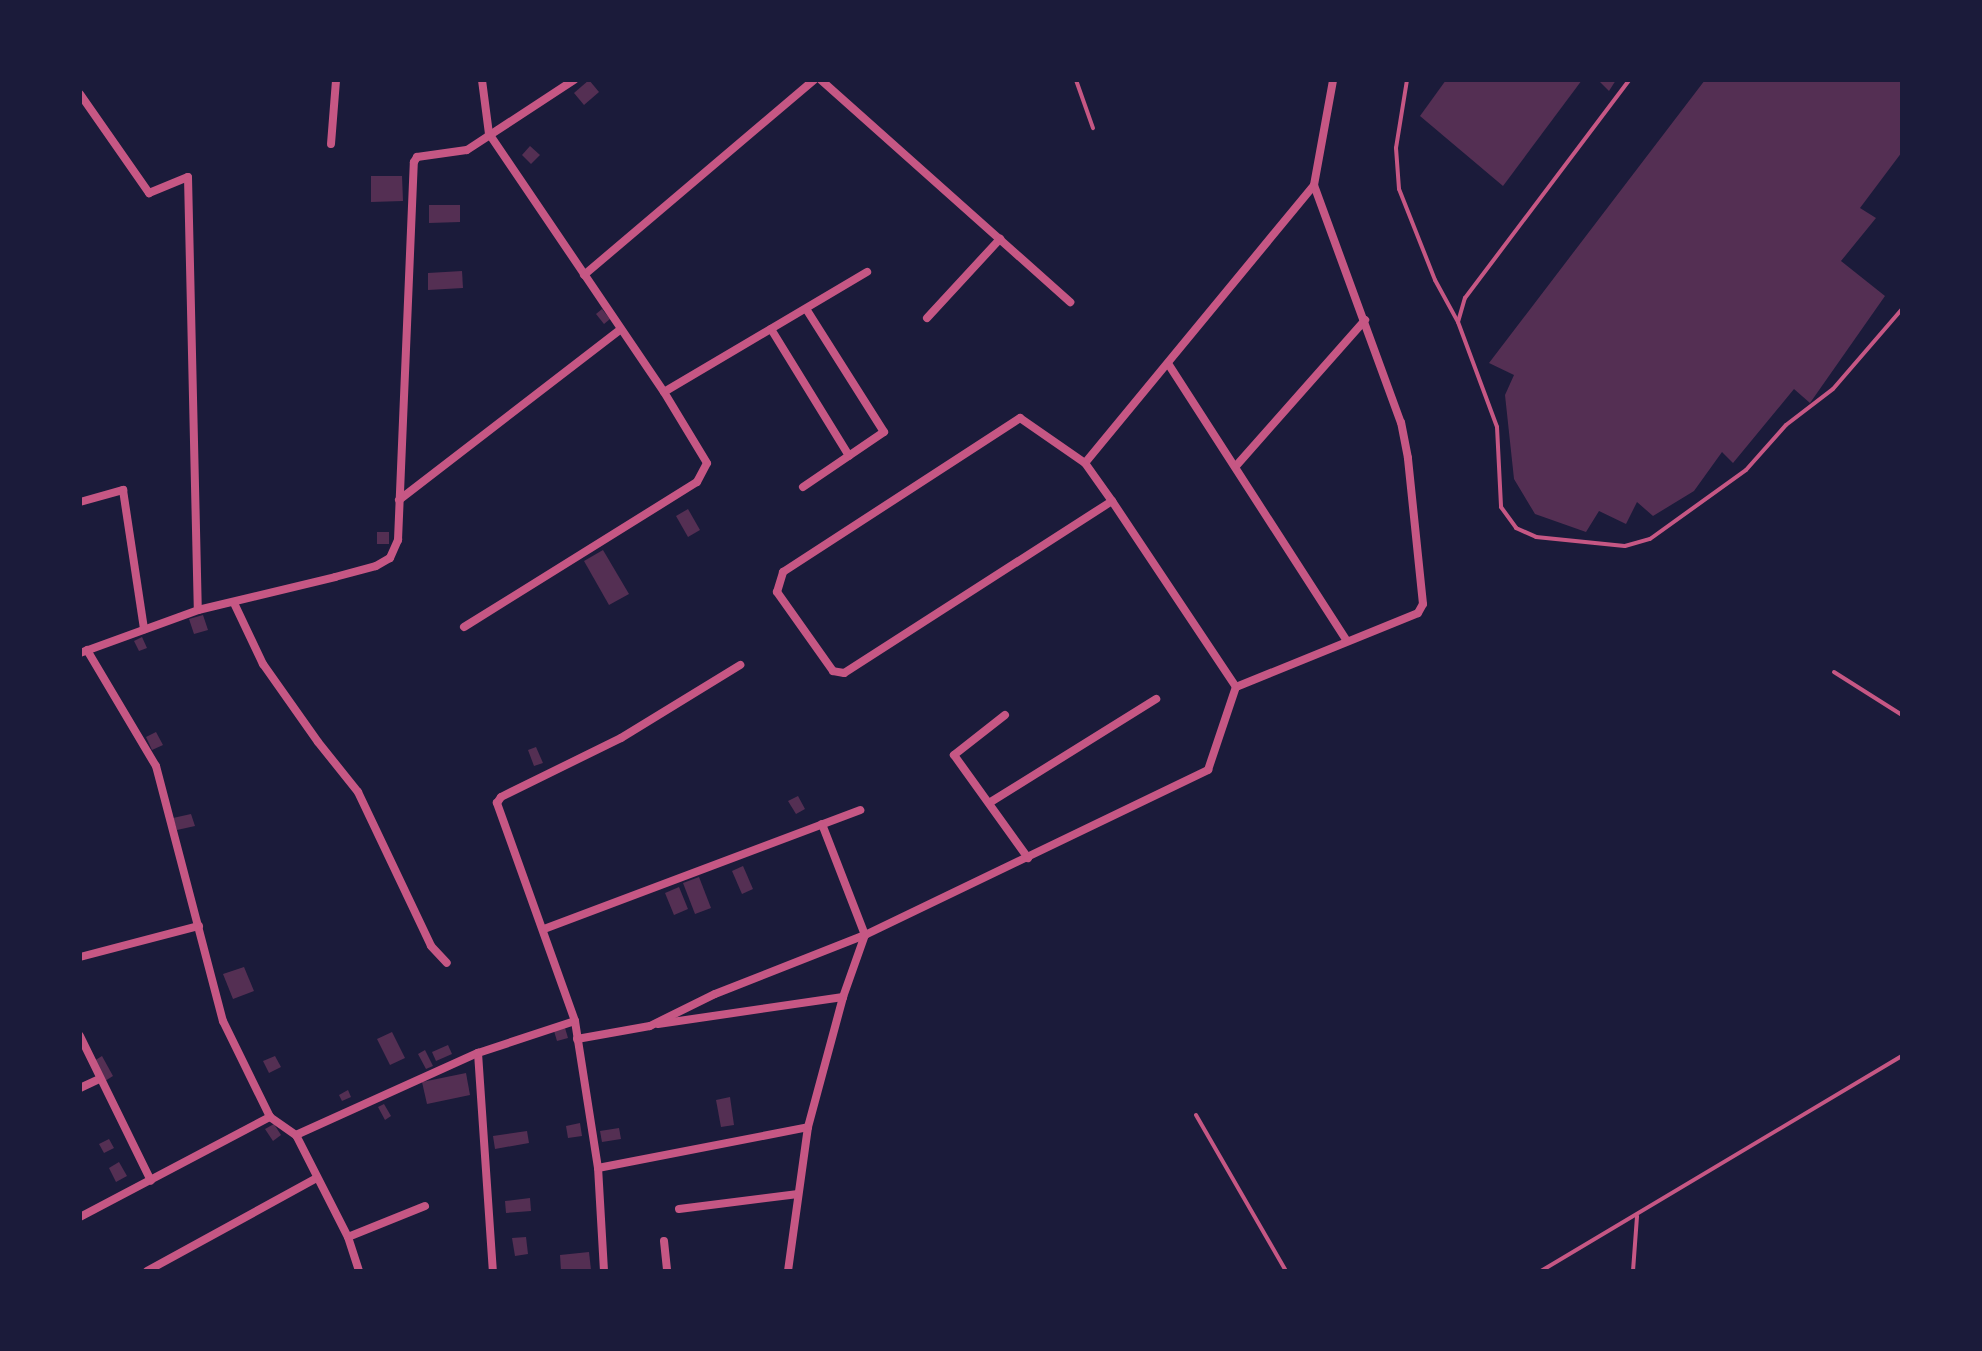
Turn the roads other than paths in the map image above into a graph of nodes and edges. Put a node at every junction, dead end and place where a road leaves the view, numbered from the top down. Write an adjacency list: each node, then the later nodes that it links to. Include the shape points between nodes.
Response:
1 (336, 80): 13 (street)
2 (482, 80): 12 (street)
3 (574, 80): 12 (street)
4 (814, 80): 17 (street)
5 (821, 80): 15 (street)
6 (1076, 80): 11 (lane)
7 (1333, 80): 14 (street)
8 (1407, 80): 23 (lane, via 1396,148 1399,189)
9 (1629, 80): 23 (lane, via 1465,298)
10 (80, 94): 36 (street, via 149,193 188,177)
11 (1093, 128)
12 (489, 134): 17 (street); 32 (street, via 464,151 417,157 414,162)
13 (331, 144)
14 (1314, 185): 22 (street); 26 (street)
15 (1000, 239): 18 (street); 21 (street)
16 (867, 272): 20 (street)
17 (584, 275): 25 (street)
18 (1070, 302)
19 (1902, 309): 23 (lane, via 1833,389 1786,425 1746,470 1650,539 1625,546 1536,537 1516,528 1501,507 1497,427)
20 (807, 310): 24 (street); 28 (street, via 883,433)
21 (927, 318)
22 (1365, 320): 30 (street); 39 (street, via 1403,435 1423,604 1418,613)
23 (1458, 322)
24 (771, 329): 27 (street); 28 (street)
25 (620, 330): 27 (street); 32 (street)
26 (1169, 365): 29 (street); 30 (street)
27 (664, 392): 37 (street, via 707,463 697,482)
28 (849, 456): 31 (street)
29 (1085, 463): 33 (street); 33 (street, via 1017,418 783,572 777,592 833,671 844,673)
30 (1236, 466): 39 (street)
31 (803, 487)
32 (399, 500): 35 (street, via 397,546 390,558)
33 (1112, 501): 43 (street)
34 (80, 502): 38 (street, via 123,490)
35 (234, 603): 36 (street); 55 (street, via 263,664 366,805 431,946)
36 (198, 610): 38 (street)
37 (464, 627)
38 (144, 629): 40 (street)
39 (1347, 641): 43 (street)
40 (83, 652): 51 (street, via 156,766)
41 (740, 665): 52 (street, via 621,738 501,797 497,806)
42 (1834, 672): 46 (lane)
43 (1236, 687): 50 (street, via 1208,770)
44 (1156, 699): 47 (street)
45 (1005, 715): 47 (street, via 954,755)
46 (1902, 715)
47 (989, 803): 50 (street)
48 (860, 810): 49 (street)
49 (822, 824): 52 (street); 53 (street)
50 (1028, 858): 53 (street)
51 (199, 926): 54 (street); 66 (street, via 223,1021)
52 (544, 929): 57 (street)
53 (865, 935): 56 (street); 58 (street, via 715,994)
54 (80, 957)
55 (447, 963)
56 (843, 997): 58 (street); 67 (street)
57 (575, 1021): 60 (street); 61 (street)
58 (650, 1026): 60 (street)
59 (80, 1036): 63 (street)
60 (577, 1039): 69 (street)
61 (478, 1053): 68 (street); 81 (street)
62 (1902, 1056): 75 (lane)
63 (99, 1079): 64 (street); 71 (street)
64 (80, 1088)
65 (1196, 1115): 85 (lane)
66 (270, 1117): 68 (street); 71 (street)
67 (808, 1127): 69 (street); 72 (street)
68 (296, 1135): 70 (street)
69 (598, 1168): 82 (street)
70 (317, 1178): 77 (street); 79 (street)
71 (151, 1181): 76 (street)
72 (798, 1194): 74 (street); 84 (street)
73 (425, 1206): 77 (street)
74 (679, 1209)
75 (1637, 1216): 86 (lane); 87 (lane)
76 (80, 1217)
77 (348, 1237): 80 (street)
78 (664, 1241): 83 (street)
79 (147, 1271)
80 (359, 1271)
81 (493, 1271)
82 (604, 1271)
83 (667, 1271)
84 (788, 1271)
85 (1286, 1271)
86 (1541, 1271)
87 (1633, 1271)

